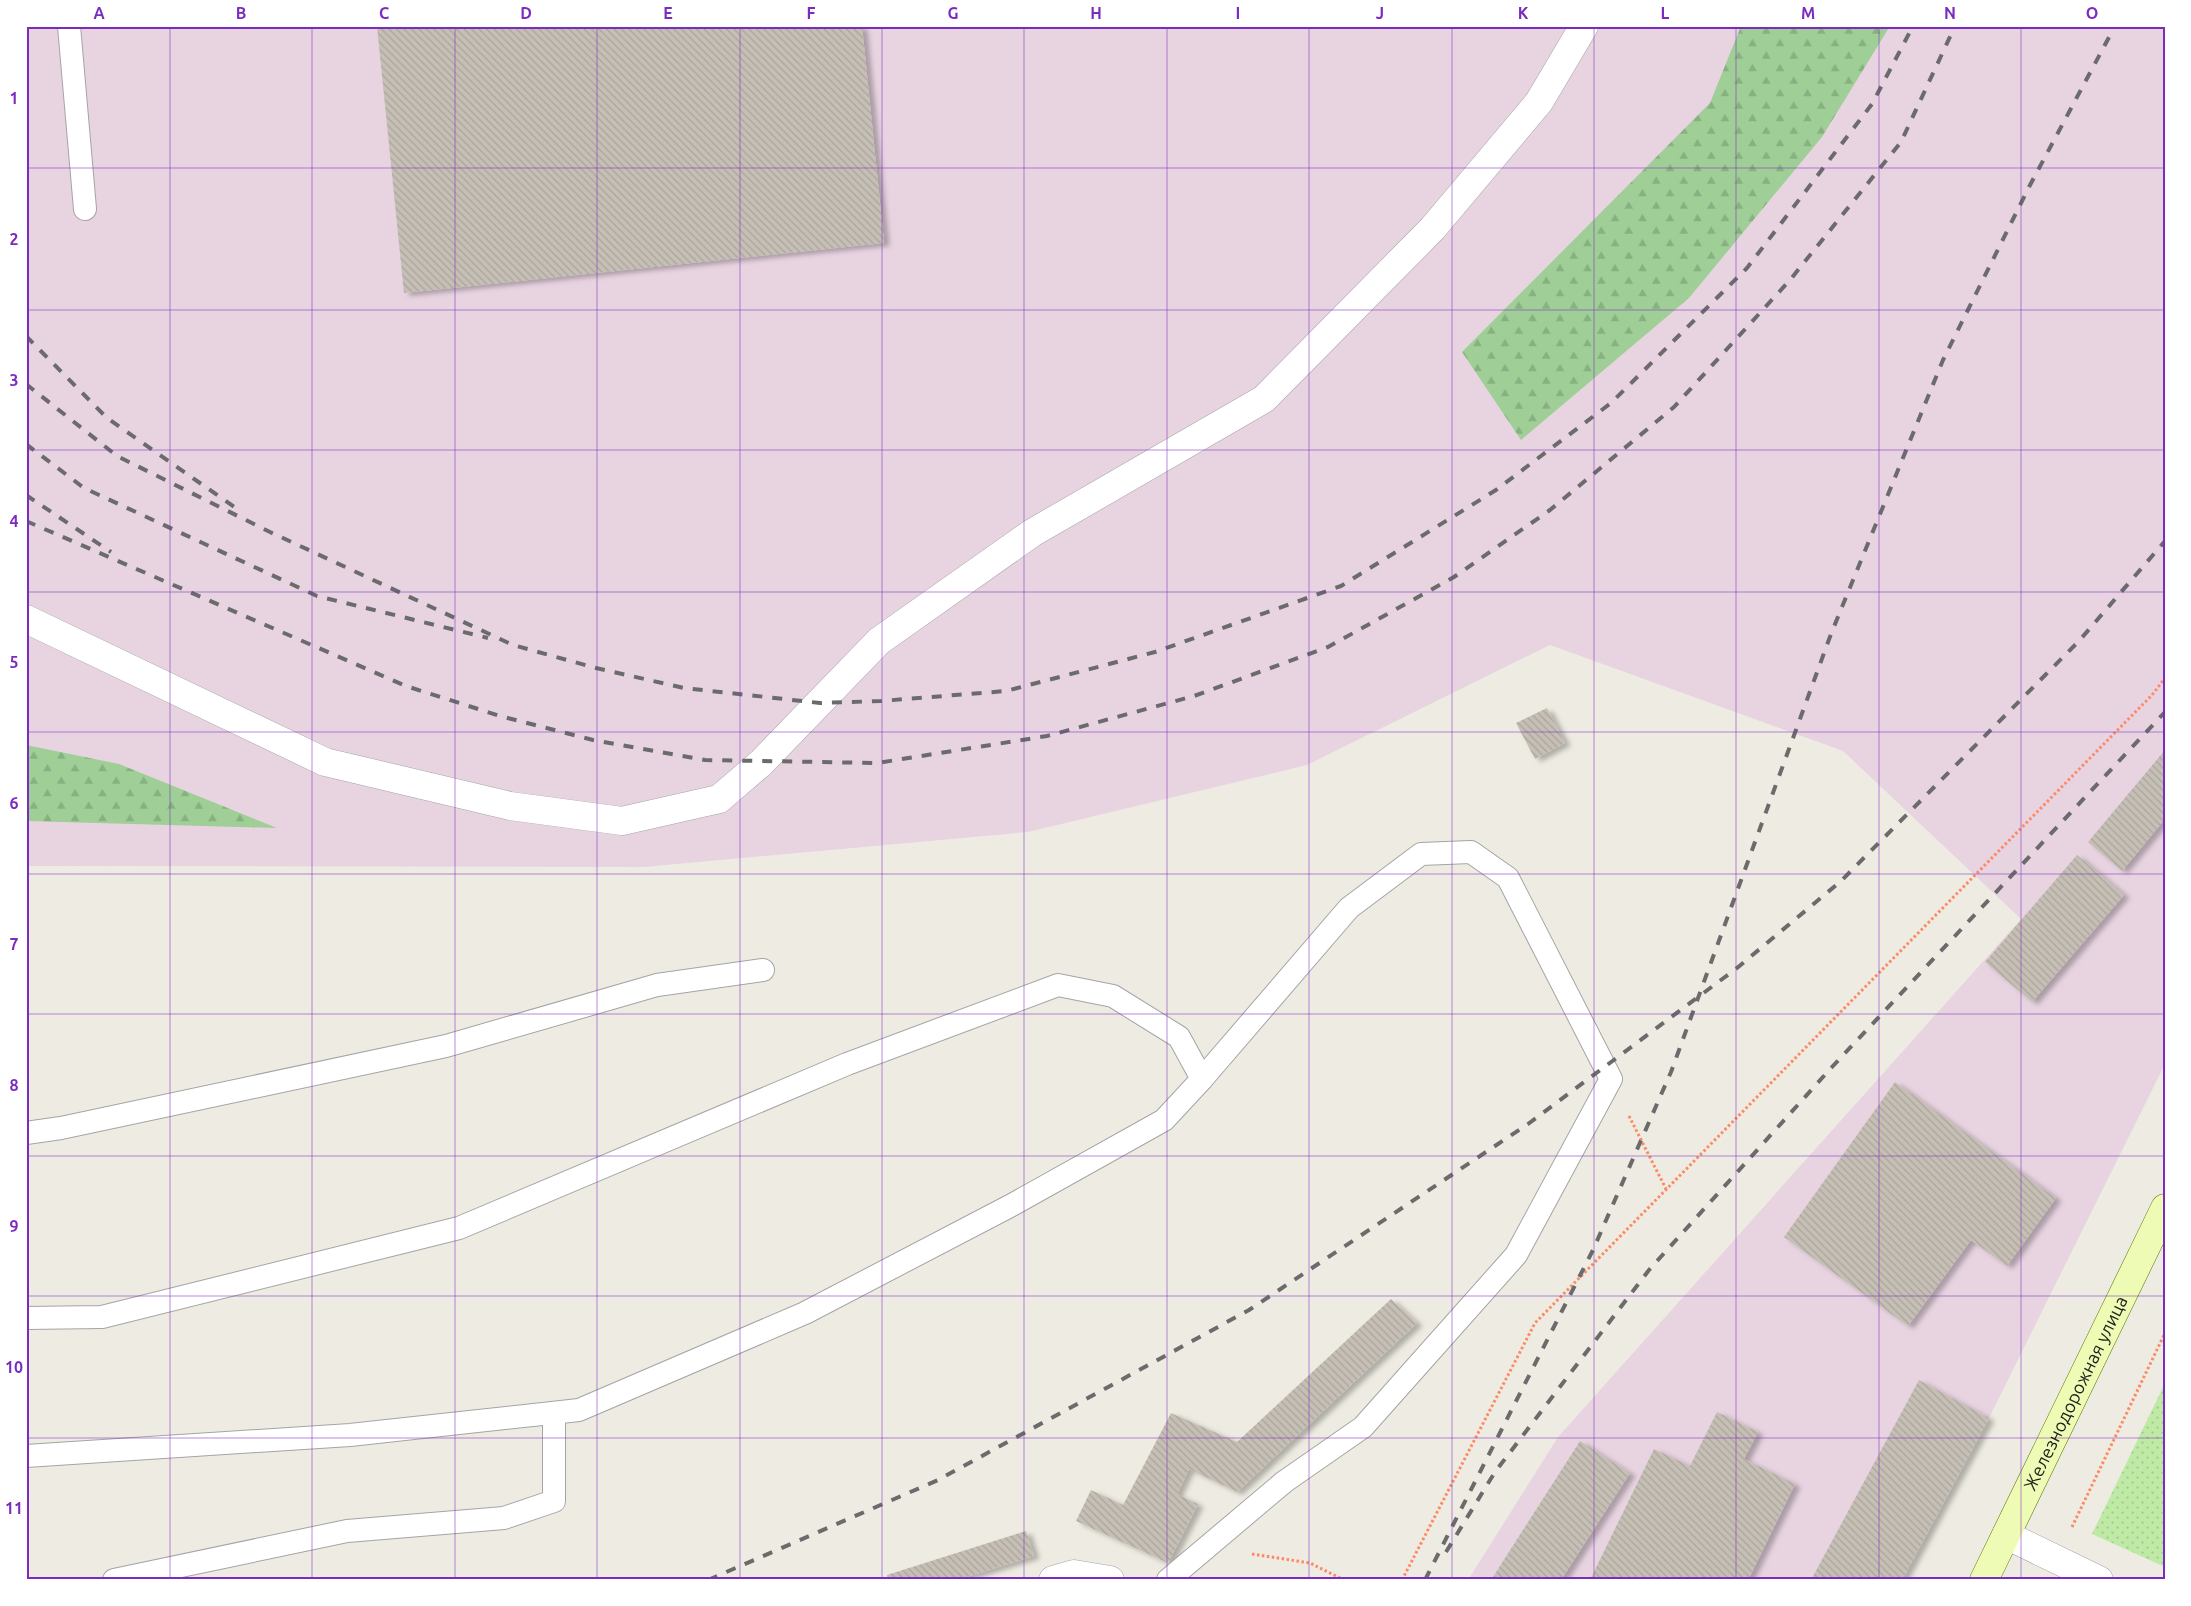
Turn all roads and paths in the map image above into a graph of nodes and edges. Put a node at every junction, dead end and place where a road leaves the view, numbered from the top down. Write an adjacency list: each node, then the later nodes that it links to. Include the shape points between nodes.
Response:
1 (69, 26): 3 (lane)
2 (1584, 26): 4 (street, via 1539,102 1433,228 1264,399 1032,533 879,641 761,763 719,799 622,821 510,806 325,762)
3 (85, 209)
4 (26, 619)
5 (2165, 678): 10 (path, via 2152,695)
6 (763, 970): 9 (lane, via 656,985 446,1046)
7 (1202, 1079): 8 (lane, via 1349,908 1421,854 1471,852 1508,878); 12 (lane, via 1179,1037 1113,996 1058,985 847,1064 459,1228 102,1317); 14 (lane, via 1164,1120 1010,1206 805,1313 579,1410)
8 (1611, 1080): 10 (path); 17 (lane, via 1516,1256 1362,1427 1284,1482)
9 (26, 1133)
10 (1666, 1189): 24 (path, via 1535,1323)
11 (2165, 1208): 16 (main road, Железнодорожная улица)
12 (26, 1318)
13 (2165, 1333): 18 (path)
14 (554, 1413): 15 (lane, via 350,1436); 19 (lane, via 554,1501 504,1518 347,1531)
15 (26, 1456)
16 (2006, 1535): 18 (street); 25 (main road, Железнодорожная улица)
17 (1207, 1547): 22 (lane); 23 (path, via 1310,1563)
18 (2056, 1559): 26 (street)
19 (114, 1580)
20 (1054, 1580): 21 (street, via 1074,1574)
21 (1110, 1580)
22 (1168, 1580)
23 (1344, 1580)
24 (1402, 1580)
25 (1984, 1580)
26 (2100, 1580)

